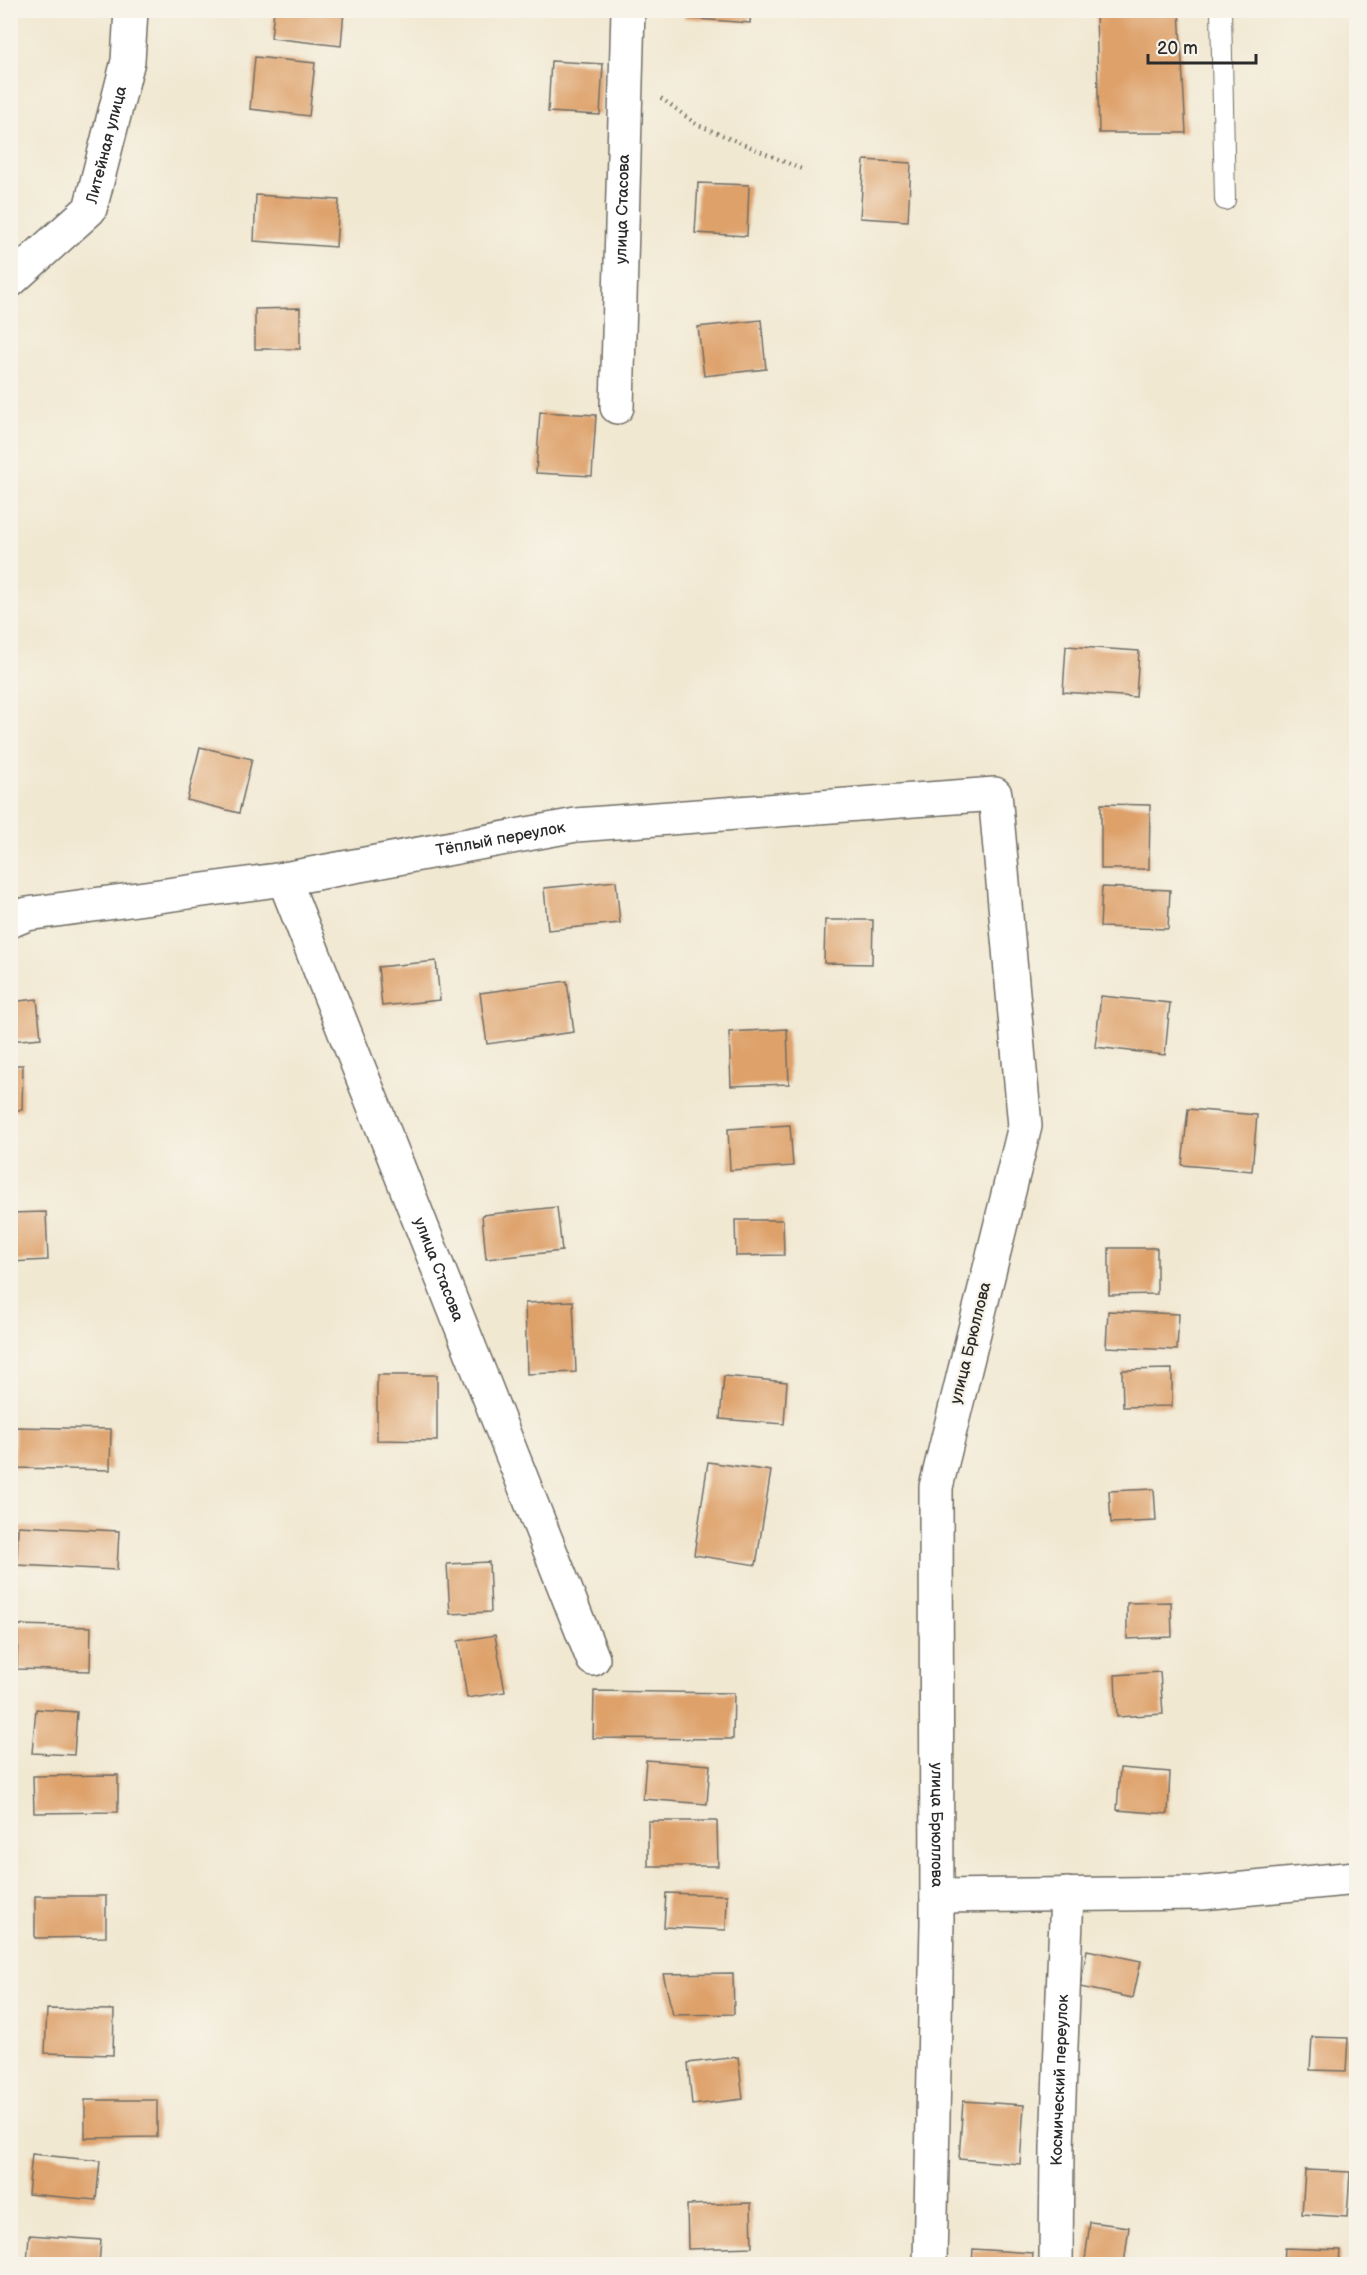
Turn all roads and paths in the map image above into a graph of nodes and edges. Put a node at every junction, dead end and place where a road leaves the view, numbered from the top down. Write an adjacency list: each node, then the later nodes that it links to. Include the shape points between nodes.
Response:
1 (131, 10): 7 (street, Литейная улица, via 128,61 90,209)
2 (628, 10): 4 (street, улица Стасова)
3 (1221, 10): 6 (lane)
4 (626, 72): 5 (path, via 696,124); 8 (street, улица Стасова)
5 (804, 170)
6 (1225, 200)
7 (10, 281)
8 (617, 407)
9 (995, 794): 10 (street, Тёплый переулок, via 576,825); 15 (street, улица Брюллова, via 1025,1125 936,1487)
10 (284, 879): 11 (street, Тёплый переулок, via 27,914); 12 (street, улица Стасова)
11 (10, 921)
12 (592, 1659)
13 (1356, 1878): 14 (street, улица Брюллова, via 1202,1893)
14 (1067, 1894): 15 (street, улица Брюллова); 17 (street, Космический переулок)
15 (937, 1896): 16 (street, улица Брюллова)
16 (930, 2265)
17 (1056, 2265)

